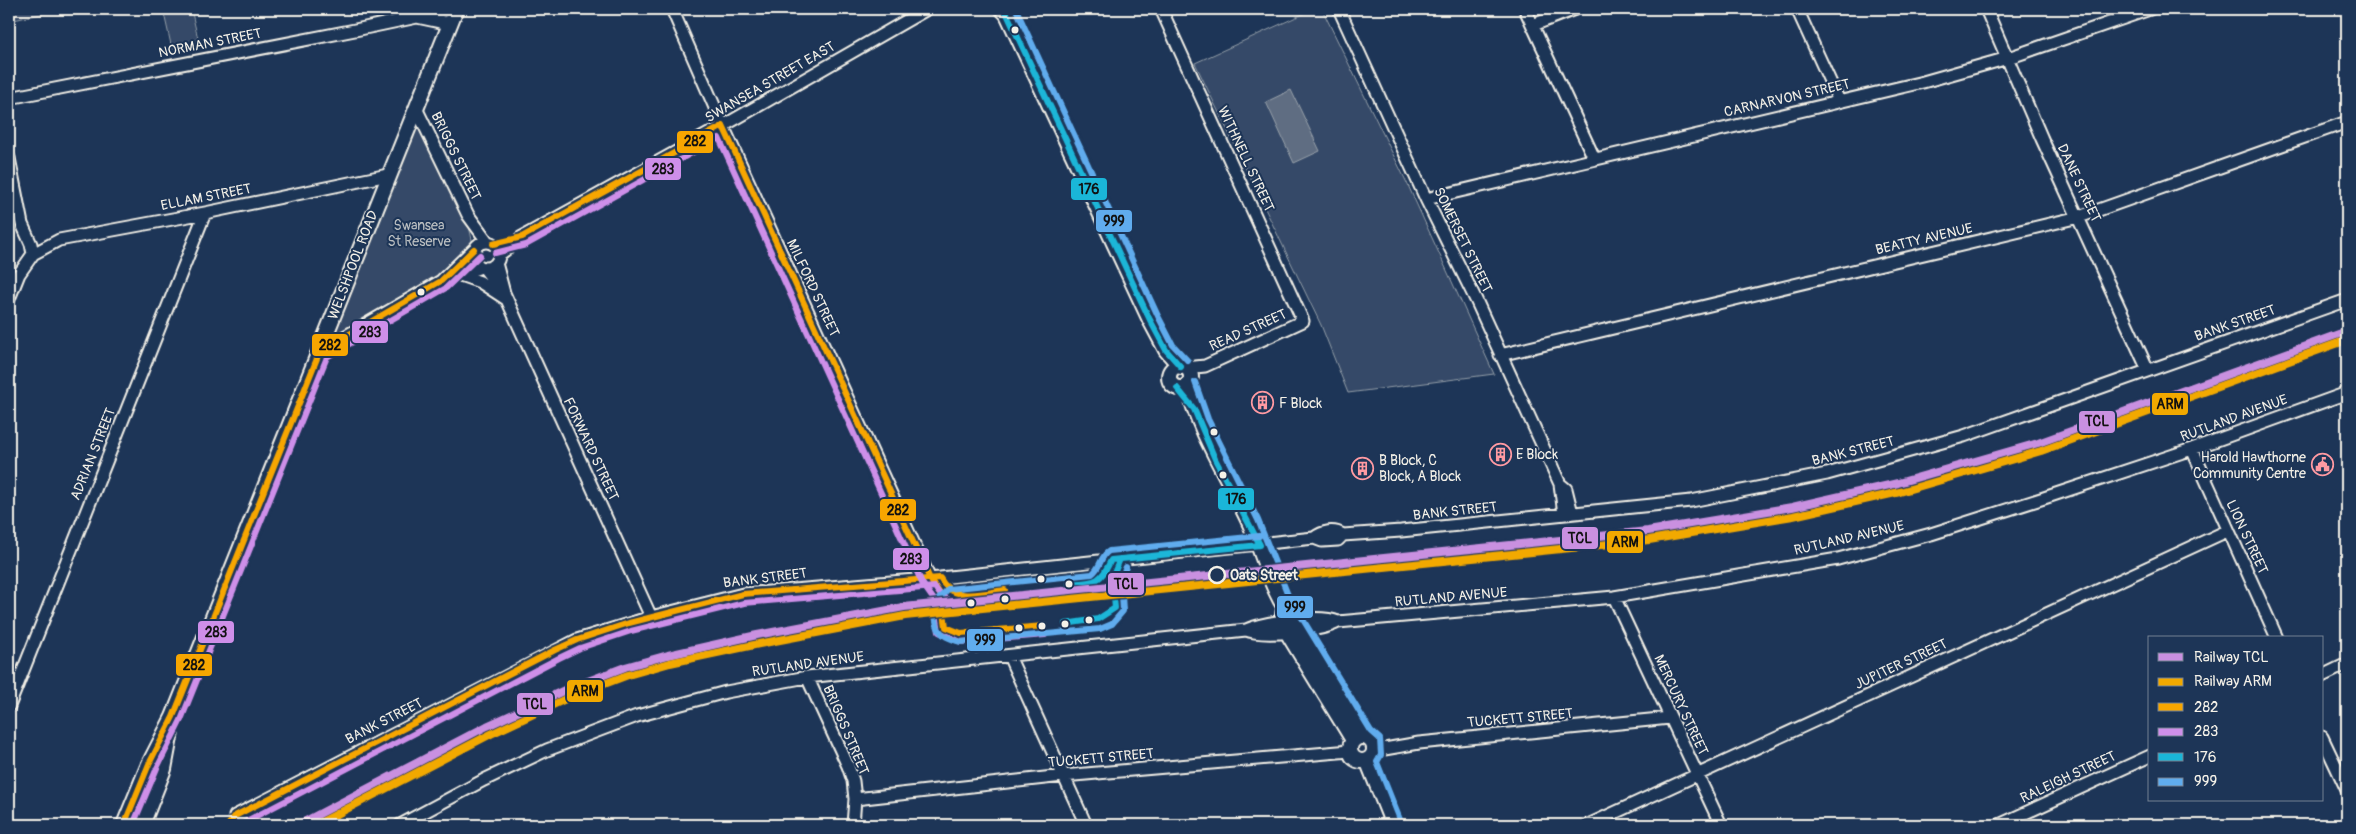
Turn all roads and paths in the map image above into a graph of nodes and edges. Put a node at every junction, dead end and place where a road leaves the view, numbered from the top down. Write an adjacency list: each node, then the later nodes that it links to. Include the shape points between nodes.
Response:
1 (672, 9): 18 (street, MILFORD STREET)
2 (927, 9): 18 (street, SWANSEA STREET EAST)
3 (1161, 9): 37 (street, WITHNELL STREET)
4 (1339, 9): 22 (street, SOMERSET STREET)
5 (1525, 9): 12 (street)
6 (1575, 9): 12 (street)
7 (1797, 9): 15 (street)
8 (1986, 9): 13 (street, DANE STREET)
9 (2150, 9): 13 (street, CARNARVON STREET)
10 (1005, 10): 41 (main road, via 1150,320)
11 (453, 15): 14 (street, NORMAN STREET, via 417,17); 16 (main road, WELSHPOOL ROAD)
12 (1533, 25): 20 (street)
13 (2008, 58): 15 (street, CARNARVON STREET); 25 (street, DANE STREET)
14 (9, 98)
15 (1839, 101): 20 (street, CARNARVON STREET)
16 (417, 110): 21 (main road, WELSHPOOL ROAD); 24 (street, BRIGGS STREET)
17 (2347, 122): 25 (street, BEATTY AVENUE)
18 (723, 126): 26 (street, SWANSEA STREET EAST); 47 (street, MILFORD STREET)
19 (9, 158): 29 (street, via 22,224)
20 (1594, 158): 22 (street, CARNARVON STREET)
21 (388, 175): 23 (street, ELLAM STREET); 38 (main road, WELSHPOOL ROAD)
22 (1426, 199): 39 (street, SOMERSET STREET)
23 (205, 214): 29 (street, ELLAM STREET, via 59,240); 56 (street, ADRIAN STREET)
24 (468, 216): 27 (street, BRIGGS STREET); 28 (street, BRIGGS STREET)
25 (2078, 217): 39 (street, BEATTY AVENUE); 40 (street, DANE STREET)
26 (522, 237): 27 (street, SWANSEA STREET EAST); 30 (street, SWANSEA STREET EAST)
27 (490, 243): 28 (street, SWANSEA STREET EAST); 30 (street, BRIGGS STREET)
28 (475, 247): 31 (street, BRIGGS STREET, via 474,261); 33 (street)
29 (33, 254): 35 (street, via 19,274)
30 (497, 259): 31 (street, SWANSEA STREET EAST); 34 (street, FORWARD STREET)
31 (483, 268): 32 (street); 34 (street, FORWARD STREET)
32 (460, 275): 33 (street); 34 (street)
33 (441, 281): 38 (street)
34 (505, 296): 49 (street, FORWARD STREET)
35 (9, 299)
36 (2347, 300): 40 (street, BANK STREET)
37 (1304, 321): 41 (street, READ STREET)
38 (320, 351): 57 (main road, WELSHPOOL ROAD)
39 (1500, 355): 44 (street, SOMERSET STREET, via 1560,484 1566,489)
40 (2148, 370): 44 (street, BANK STREET, via 1964,436 1826,474 1691,502)
41 (1182, 377): 46 (main road, via 1216,459)
42 (2347, 393): 43 (street, RUTLAND AVENUE)
43 (2192, 449): 45 (street, LION STREET); 48 (street, RUTLAND AVENUE, via 1931,534 1838,559)
44 (1568, 514): 46 (street, BANK STREET, via 1343,535 1338,540 1314,538)
45 (2227, 531): 51 (street, LION STREET); 63 (street, JUPITER STREET)
46 (1260, 545): 47 (street, BANK STREET); 50 (main road)
47 (930, 579): 49 (street, BANK STREET, via 743,594)
48 (1614, 597): 50 (street, RUTLAND AVENUE, via 1338,622 1331,626); 58 (street, MERCURY STREET)
49 (652, 617): 67 (street, BANK STREET, via 555,650)
50 (1290, 623): 52 (street, RUTLAND AVENUE, via 1255,634 1246,630); 60 (main road)
51 (2276, 636)
52 (1009, 656): 55 (street, RUTLAND AVENUE); 64 (street)
53 (2347, 664): 54 (street)
54 (2324, 675)
55 (807, 677): 66 (street, BRIGGS STREET, via 848,766); 70 (street, RUTLAND AVENUE, via 726,692 596,730 484,780)
56 (9, 706)
57 (173, 717): 68 (main road, WELSHPOOL ROAD); 69 (main road, WELSHPOOL ROAD, via 164,769)
58 (1670, 718): 61 (street, TUCKETT STREET, via 1419,742); 63 (street, MERCURY STREET)
59 (2324, 740): 65 (street)
60 (1355, 743): 61 (main road, via 1370,740); 61 (main road, via 1356,760); 64 (street, TUCKETT STREET)
61 (1370, 755): 73 (main road)
62 (2148, 757): 76 (street, RALEIGH STREET)
63 (1697, 774): 74 (street, JUPITER STREET); 75 (street, MERCURY STREET)
64 (1063, 776): 66 (street, TUCKETT STREET); 72 (street)
65 (2347, 790)
66 (855, 799): 71 (street, BRIGGS STREET)
67 (235, 816)
68 (124, 825)
69 (142, 825)
70 (400, 825)
71 (853, 825)
72 (1086, 825)
73 (1393, 825)
74 (1588, 825)
75 (1721, 825)
76 (1999, 825)

